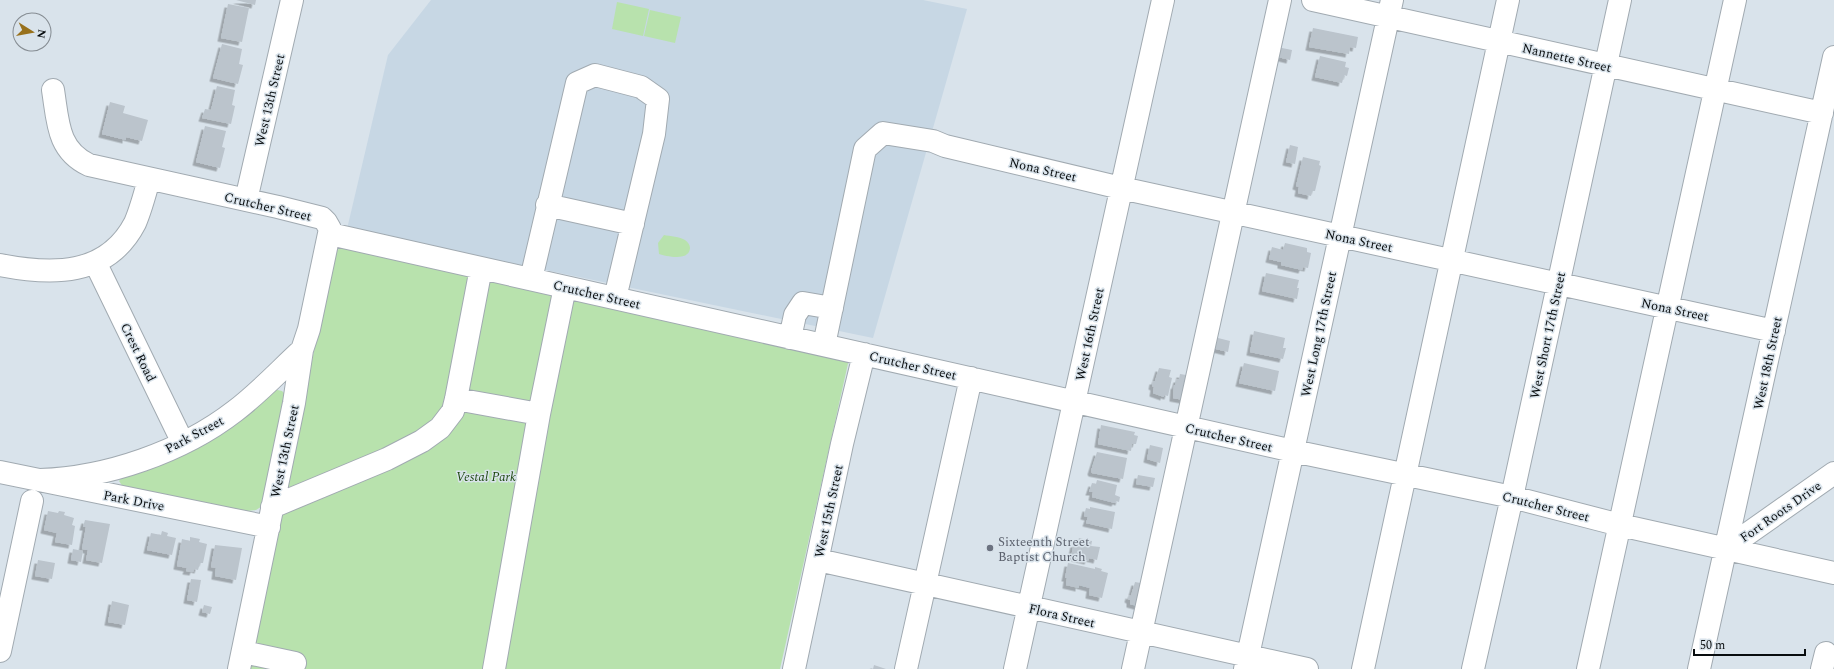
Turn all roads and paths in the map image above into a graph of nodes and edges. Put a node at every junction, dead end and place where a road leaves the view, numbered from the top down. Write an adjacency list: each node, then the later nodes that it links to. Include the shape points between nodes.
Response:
1 (292, 0): 17 (street, West 13th Street)
2 (1163, 0): 16 (street, West 16th Street)
3 (1280, 0): 19 (street)
4 (1313, 0): 8 (street, Nannette Street)
5 (1508, 0): 9 (street)
6 (1620, 0): 11 (street, West Short 17th Street)
7 (1735, 0): 13 (street)
8 (1390, 8): 9 (street, Nannette Street); 22 (street, West Long 17th Street)
9 (1499, 41): 11 (street, Nannette Street); 23 (street)
10 (1834, 57): 14 (street, West 18th Street)
11 (1606, 65): 13 (street, Nannette Street); 28 (street, West Short 17th Street)
12 (53, 90): 15 (street, Crutcher Street, via 60,131 68,151 77,160)
13 (1716, 90): 14 (street, Nannette Street); 31 (street)
14 (1827, 100): 33 (street, West 18th Street)
15 (149, 179): 17 (street, Crutcher Street); 24 (street, via 134,223 123,240)
16 (1121, 188): 19 (street, Nona Street); 32 (street, Nona Street, via 933,141 883,133 865,149); 40 (street, West 16th Street)
17 (246, 200): 21 (street, Crutcher Street, via 322,218 330,229)
18 (547, 205): 20 (street); 20 (street, via 577,83 595,76 641,87 658,99 654,134); 27 (street)
19 (1234, 212): 22 (street, Nona Street); 42 (street)
20 (633, 224): 30 (street)
21 (330, 234): 26 (street, Crutcher Street); 36 (street, West 13th Street, via 310,329)
22 (1340, 236): 23 (street, Nona Street); 44 (street, West Long 17th Street)
23 (1453, 260): 28 (street, Nona Street); 47 (street)
24 (95, 262): 25 (street, via 80,268 55,270); 43 (street, Crest Road)
25 (0, 265)
26 (482, 268): 27 (street, Crutcher Street); 39 (street)
27 (531, 279): 29 (street, Crutcher Street)
28 (1558, 283): 31 (street, Nona Street); 49 (street, West Short 17th Street)
29 (565, 287): 30 (street, Crutcher Street); 41 (street)
30 (615, 298): 34 (street, Crutcher Street)
31 (1668, 307): 33 (street, Nona Street); 52 (street)
32 (832, 308): 34 (street, via 803,303 795,315); 35 (street)
33 (1774, 331): 53 (street, West 18th Street)
34 (790, 338): 35 (street, Crutcher Street)
35 (824, 345): 37 (street, Crutcher Street)
36 (302, 350): 43 (street, Park Street, via 235,411); 51 (street, West 13th Street, via 294,403)
37 (864, 354): 38 (street, Crutcher Street); 54 (street, West 15th Street)
38 (971, 378): 40 (street, Crutcher Street); 56 (street)
39 (456, 399): 41 (street); 51 (street, via 453,411 440,428 422,441)
40 (1074, 402): 42 (street, Crutcher Street); 57 (street, West 16th Street)
41 (539, 414): 63 (street)
42 (1186, 427): 44 (street, Crutcher Street); 58 (street)
43 (183, 443): 48 (street, Park Street, via 140,460 93,474)
44 (1293, 451): 47 (street, Crutcher Street); 62 (street, West Long 17th Street)
45 (0, 472): 48 (street, Park Drive)
46 (1834, 473): 53 (street, Fort Roots Drive)
47 (1405, 474): 49 (street, Crutcher Street); 69 (street)
48 (40, 480): 51 (street, Park Drive)
49 (1512, 497): 52 (street, Crutcher Street); 70 (street, West Short 17th Street)
50 (32, 501): 59 (street)
51 (270, 517): 60 (street, West 13th Street)
52 (1620, 525): 53 (street, Crutcher Street); 71 (street)
53 (1726, 548): 55 (street, Crutcher Street); 72 (street, West 18th Street)
54 (818, 560): 56 (street, Flora Street); 64 (street, West 15th Street)
55 (1834, 573)
56 (925, 584): 57 (street, Flora Street); 65 (street)
57 (1029, 608): 58 (street, Flora Street); 66 (street, West 16th Street)
58 (1141, 633): 62 (street, Flora Street); 67 (street)
59 (0, 651)
60 (241, 660): 61 (street)
61 (295, 663)
62 (1246, 663): 68 (street, Flora Street)
63 (494, 669)
64 (794, 669)
65 (906, 669)
66 (1015, 669)
67 (1133, 669)
68 (1307, 669)
69 (1363, 669)
70 (1473, 669)
71 (1588, 669)
72 (1699, 669)

